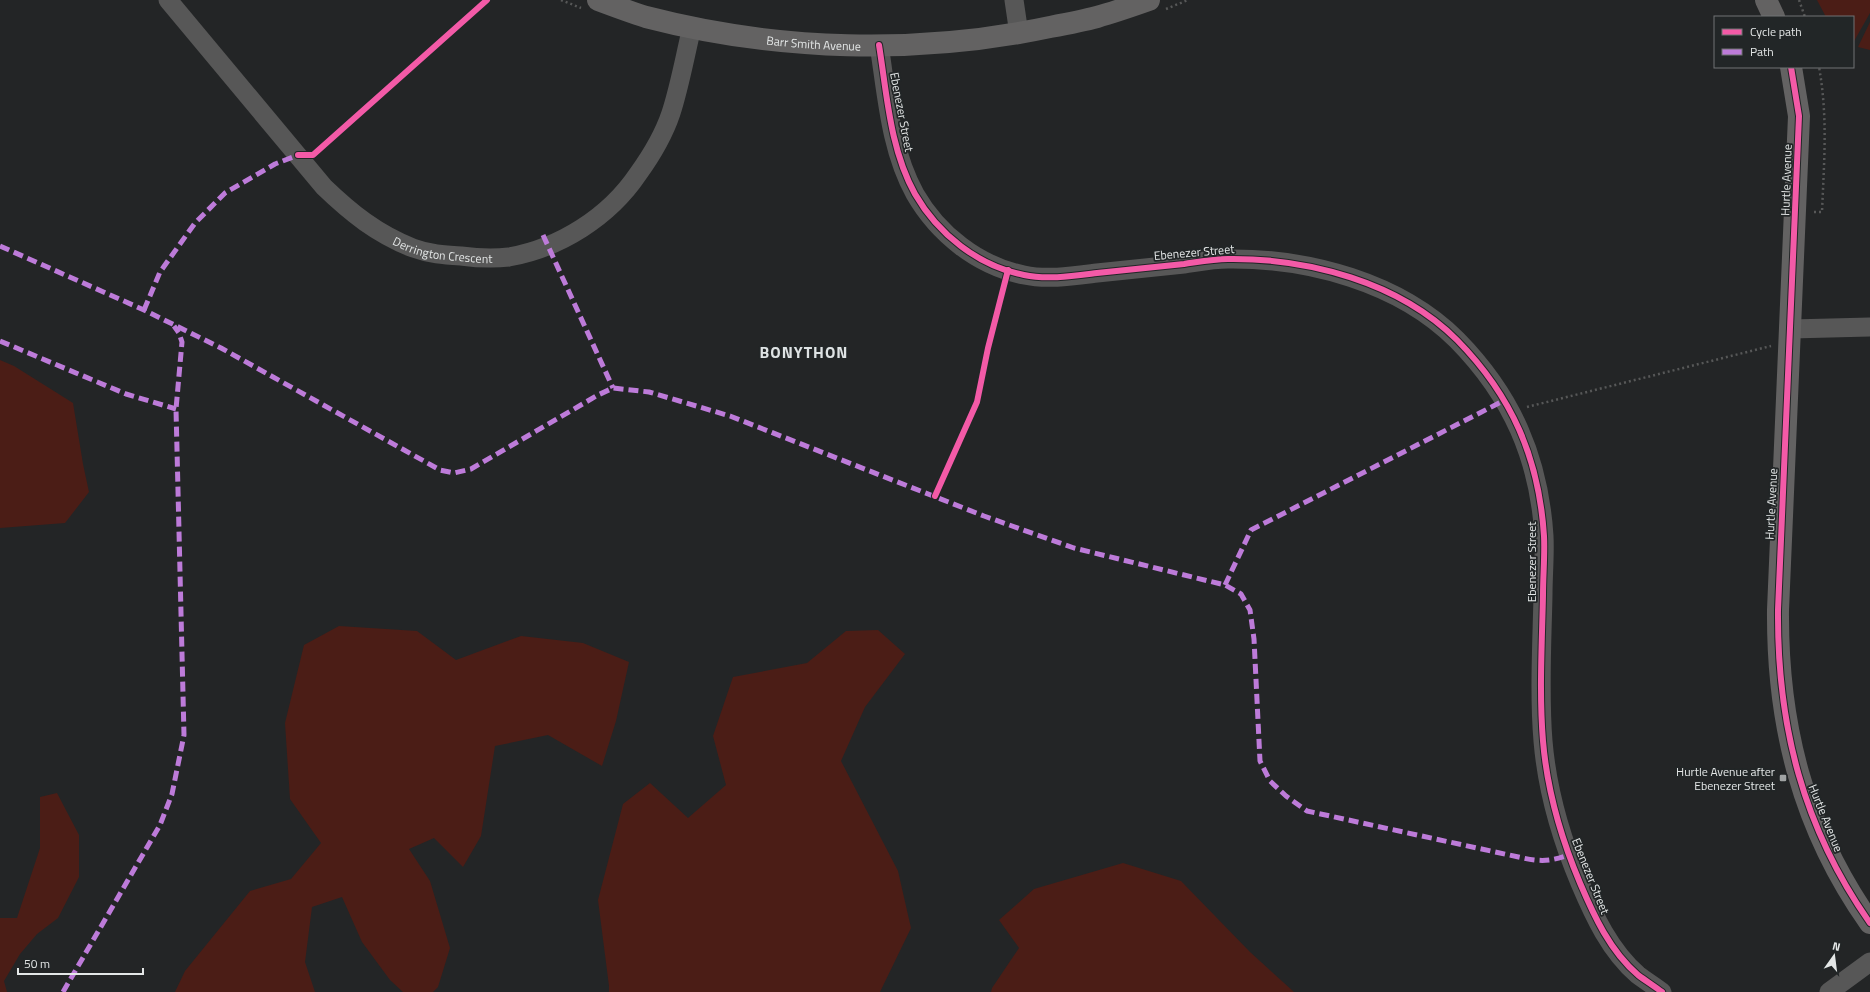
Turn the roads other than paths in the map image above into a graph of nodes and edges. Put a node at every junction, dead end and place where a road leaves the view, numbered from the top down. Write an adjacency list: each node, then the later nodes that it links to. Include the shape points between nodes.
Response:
1 (168, 0): 7 (street, Derrington Crescent, via 324,186 350,212 378,232 414,248 435,254 479,258 508,257 537,251 565,239 592,222 616,200 638,174 664,130 673,106)
2 (598, 0): 7 (street, Barr Smith Avenue, via 645,16)
3 (1014, 0): 8 (street)
4 (1766, 0): 6 (street)
5 (1154, 6): 8 (street, Barr Smith Avenue)
6 (1774, 16)
7 (692, 27): 9 (street, Barr Smith Avenue, via 785,42)
8 (1020, 34): 9 (street, Barr Smith Avenue, via 949,43)
9 (879, 46): 15 (street, Ebenezer Street, via 894,141 915,194 936,224 962,248 991,265 1024,275 1058,277 1224,259 1275,260 1309,265 1357,280 1402,299 1455,338 1490,377 1518,425 1536,481 1542,510 1543,742 1560,828 1590,907 1603,932 1637,974)
10 (1791, 68): 12 (street, Hurtle Avenue, via 1799,116)
11 (1870, 327): 12 (street)
12 (1791, 329): 13 (street, Hurtle Avenue, via 1778,610 1782,697 1799,780 1818,832 1844,883)
13 (1870, 923)
14 (1870, 962): 16 (street)
15 (1662, 992)
16 (1829, 992)

